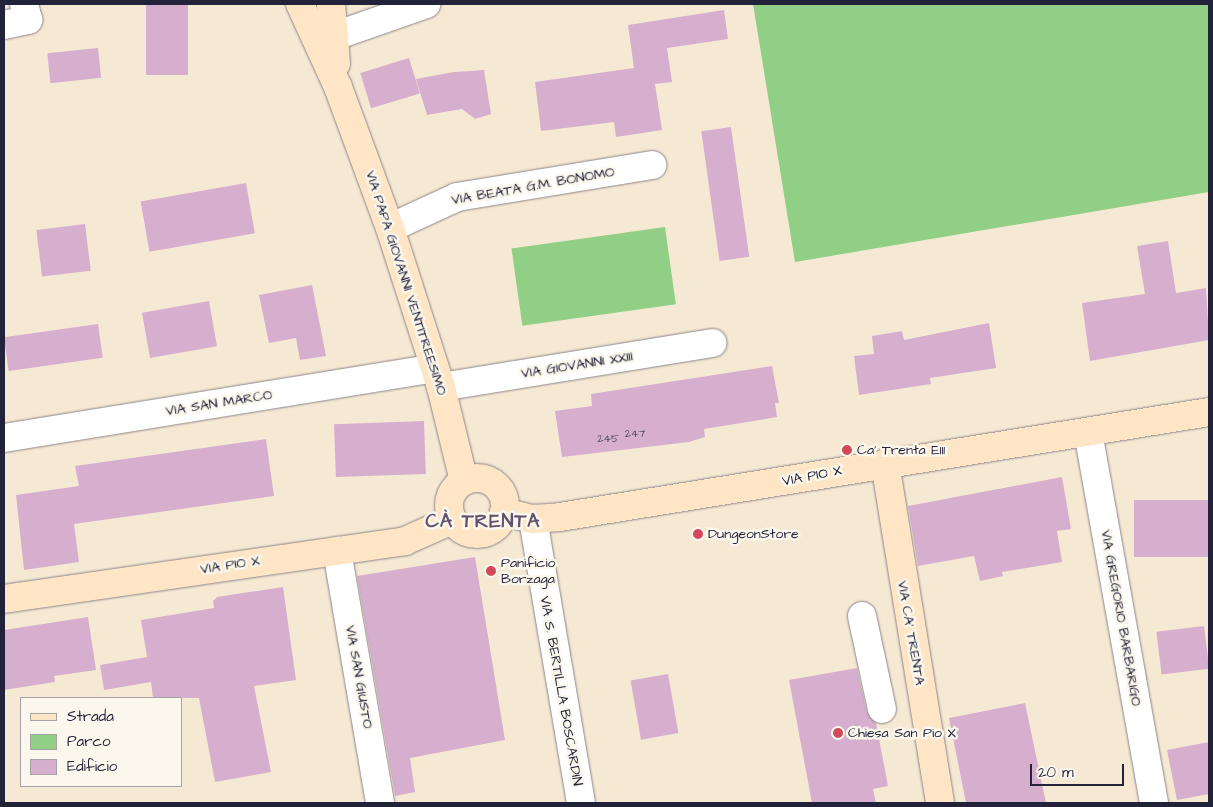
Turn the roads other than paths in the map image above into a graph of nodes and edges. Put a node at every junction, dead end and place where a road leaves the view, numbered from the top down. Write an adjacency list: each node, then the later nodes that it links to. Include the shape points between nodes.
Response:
1 (300, 4): 5 (street, VIA PAPA GIOVANNI VENTITREESIMO)
2 (332, 4): 4 (street, VIA PAPA GIOVANNI VENTITREESIMO)
3 (426, 4): 4 (street)
4 (332, 37): 5 (street, VIA PAPA GIOVANNI VENTITREESIMO)
5 (338, 87): 7 (street, VIA PAPA GIOVANNI VENTITREESIMO)
6 (652, 164): 7 (street, VIA BEATA G.M. BONOMO, via 457,198)
7 (390, 228): 9 (street, VIA PAPA GIOVANNI VENTITREESIMO)
8 (712, 343): 9 (street, VIA GIOVANNI XXIII)
9 (438, 377): 12 (street, VIA SAN MARCO); 14 (street, VIA PAPA GIOVANNI VENTITREESIMO)
10 (1209, 412): 11 (street, VIA PIO X)
11 (1088, 432): 13 (street, VIA PIO X); 25 (street, VIA GREGORIO BARBARIGO)
12 (4, 438)
13 (885, 463): 16 (street, VIA PIO X, via 747,489); 24 (street, VIA CA' TRENTA)
14 (464, 481): 15 (street, via 481,478 490,481 502,494); 17 (street, via 450,498)
15 (504, 512): 16 (street, VIA PIO X); 17 (street, via 496,526 481,534 464,531)
16 (534, 519): 23 (street, VIA S. BERTILLA BOSCARDIN)
17 (452, 520): 18 (street, VIA PIO X, via 405,541)
18 (337, 551): 19 (street, VIA PIO X); 22 (street, VIA SAN GIUSTO)
19 (5, 594)
20 (862, 616): 21 (street)
21 (882, 709)
22 (380, 803)
23 (581, 803)
24 (940, 803)
25 (1154, 803)

